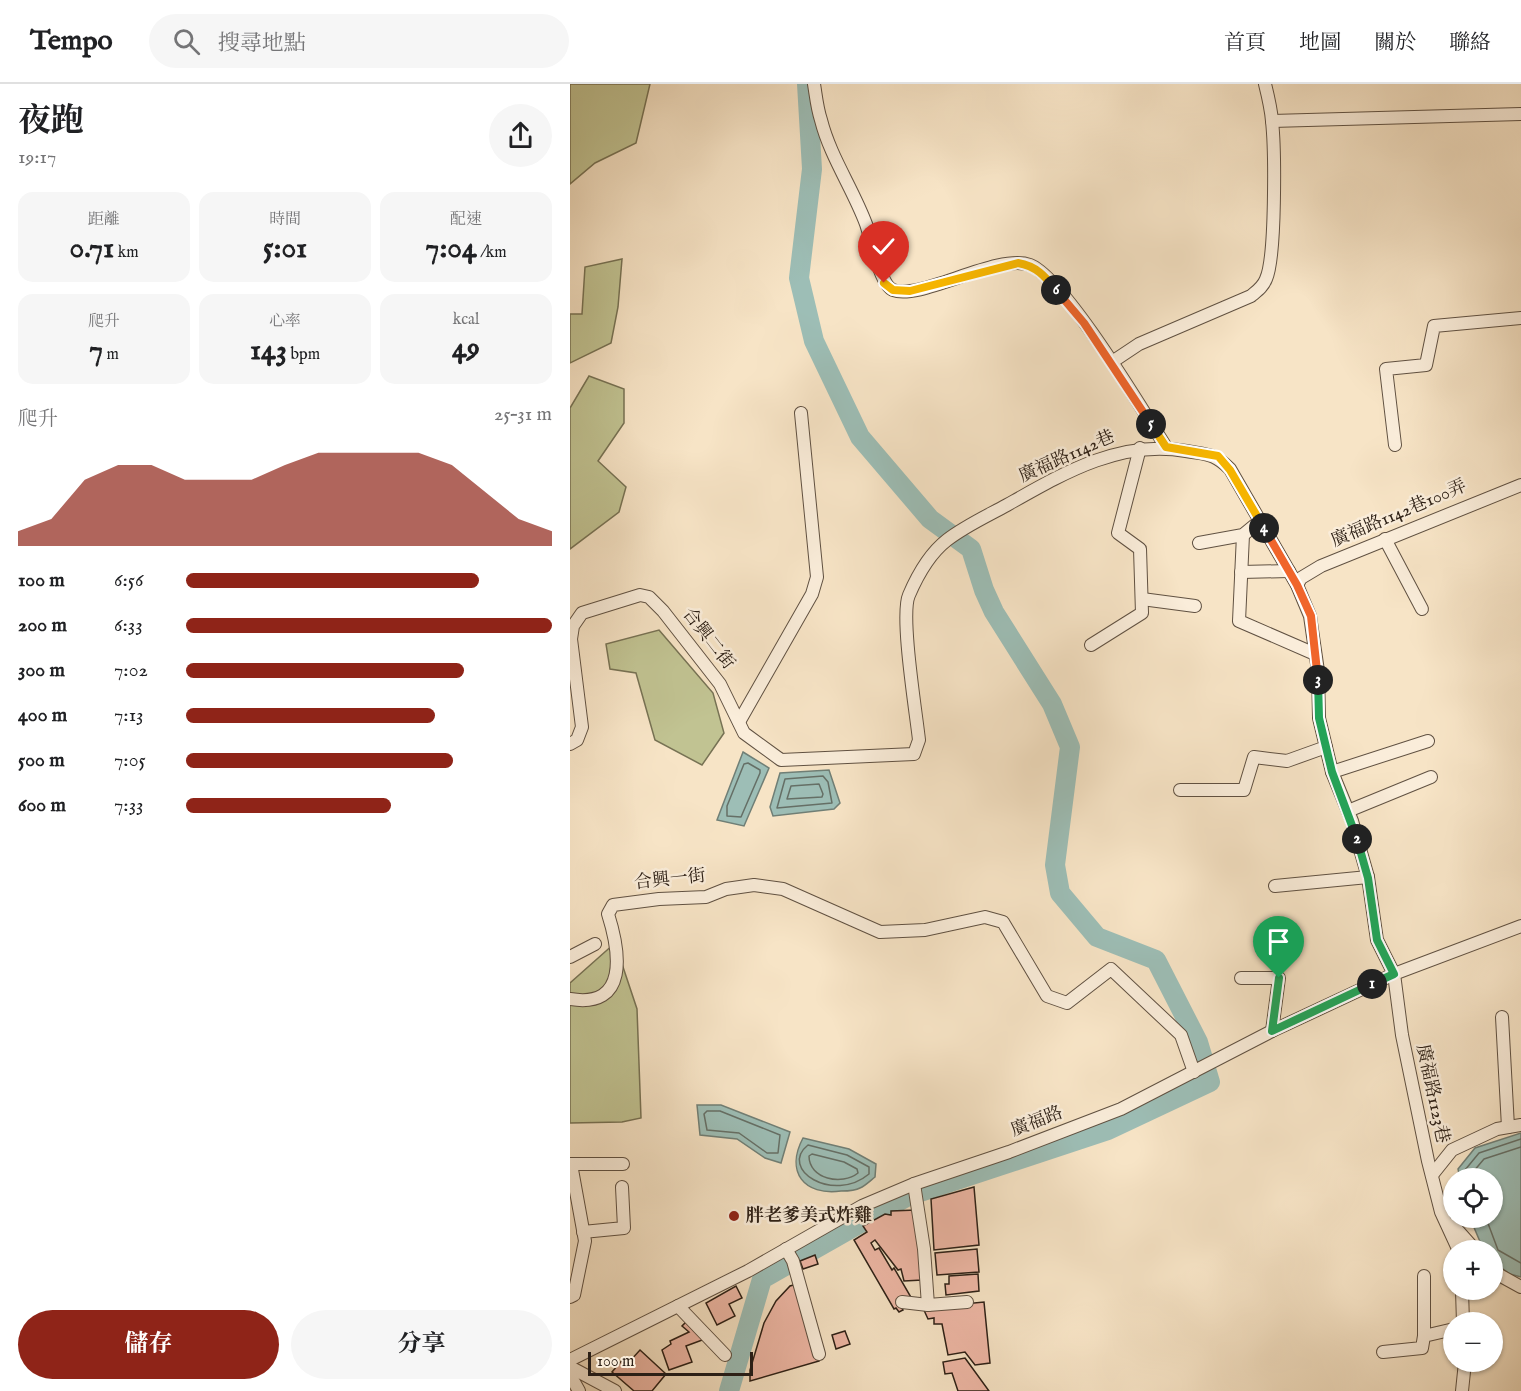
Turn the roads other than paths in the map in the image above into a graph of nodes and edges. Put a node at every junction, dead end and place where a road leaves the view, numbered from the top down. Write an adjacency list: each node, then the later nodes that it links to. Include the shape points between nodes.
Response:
1 (814, 84): 6 (street, via 821,121 865,223 884,283 893,290 910,291 993,267 1030,265 1042,273)
2 (1264, 84): 4 (street)
3 (1521, 114): 4 (street)
4 (1272, 121): 6 (street, via 1271,263 1262,287 1251,296 1139,344)
5 (1521, 318): 8 (street, via 1434,326 1426,365 1386,369)
6 (1112, 362): 9 (street)
7 (801, 413): 24 (street, via 817,577 812,594)
8 (1395, 445)
9 (1166, 447): 10 (street, 廣福路1142巷); 12 (street, 廣福路1142巷, via 1218,456)
10 (1140, 448): 19 (street, via 1118,532 1140,549); 28 (street, 廣福路1142巷, via 1092,462 1052,480 946,540 924,563 906,603)
11 (1521, 485): 14 (street, 廣福路1142巷100弄)
12 (1260, 521): 13 (street); 16 (street, 廣福路1142巷)
13 (1243, 536): 15 (street); 17 (street)
14 (1385, 539): 18 (street, 廣福路1142巷100弄, via 1321,566 1301,578); 21 (street)
15 (1199, 543)
16 (1289, 571): 17 (street); 18 (street, 廣福路1142巷)
17 (1241, 572): 23 (street, via 1239,621)
18 (1297, 585): 23 (street, 廣福路1142巷, via 1311,616)
19 (1142, 599): 20 (street); 22 (street, via 1142,613)
20 (1195, 606)
21 (1422, 609)
22 (1091, 645)
23 (1316, 654): 27 (street, 廣福路1142巷, via 1319,718)
24 (739, 722): 26 (street, 合興二街, via 720,684 663,610 649,597 640,595 582,613 573,626 571,639 582,727 577,740); 28 (street, 合興二街, via 744,733 781,760)
25 (1428, 741): 29 (street)
26 (570, 744)
27 (1326, 747): 29 (street, 廣福路1142巷); 31 (street, via 1287,761 1254,757 1244,790)
28 (917, 751)
29 (1332, 772): 32 (street, 廣福路1142巷)
30 (1431, 777): 32 (street)
31 (1180, 790)
32 (1348, 811): 33 (street, 廣福路1142巷)
33 (1368, 878): 34 (street); 38 (street, 廣福路1142巷, via 1377,940)
34 (1275, 886)
35 (1521, 926): 38 (street, 廣福路)
36 (595, 944): 37 (street)
37 (570, 957)
38 (1394, 974): 42 (street, 廣福路); 47 (street, 廣福路1123巷, via 1402,1035)
39 (1241, 978): 42 (street, via 1279,978)
40 (570, 999): 43 (street, 合興一街, via 600,999 609,991 615,961 615,937 608,914 613,905 706,897 753,885 783,889 880,932 925,930 985,917 1003,922 1047,996 1067,1003 1111,969 1180,1035)
41 (1502, 1017): 44 (street)
42 (1272, 1031): 43 (street, 廣福路)
43 (1195, 1072): 48 (street, 廣福路, via 1121,1110)
44 (1515, 1126): 47 (street, via 1497,1129 1452,1150)
45 (571, 1164): 46 (street); 51 (street)
46 (623, 1164)
47 (1432, 1175): 50 (street, 廣福路1123巷)
48 (914, 1185): 54 (street, 廣福路, via 862,1206); 62 (street)
49 (622, 1187): 51 (street, via 624,1228)
50 (1441, 1212): 52 (street, 廣福路1123巷); 53 (street)
51 (583, 1232): 58 (street, via 585,1241 574,1294)
52 (1454, 1240)
53 (1466, 1240)
54 (786, 1249): 61 (street, 廣福路); 66 (street, via 793,1261)
55 (1424, 1276): 64 (street)
56 (1503, 1277): 57 (street)
57 (1521, 1287)
58 (570, 1297)
59 (902, 1302): 62 (street)
60 (967, 1302): 62 (street)
61 (678, 1305): 67 (street); 68 (street, 廣福路)
62 (928, 1305)
63 (1443, 1332): 64 (street)
64 (1424, 1336): 65 (street, via 1422,1348)
65 (1383, 1352)
66 (819, 1354)
67 (725, 1355)
68 (570, 1360)
69 (570, 1367): 73 (street)
70 (1463, 1372): 74 (street)
71 (570, 1375): 72 (street)
72 (579, 1391)
73 (615, 1391)
74 (1462, 1391)

